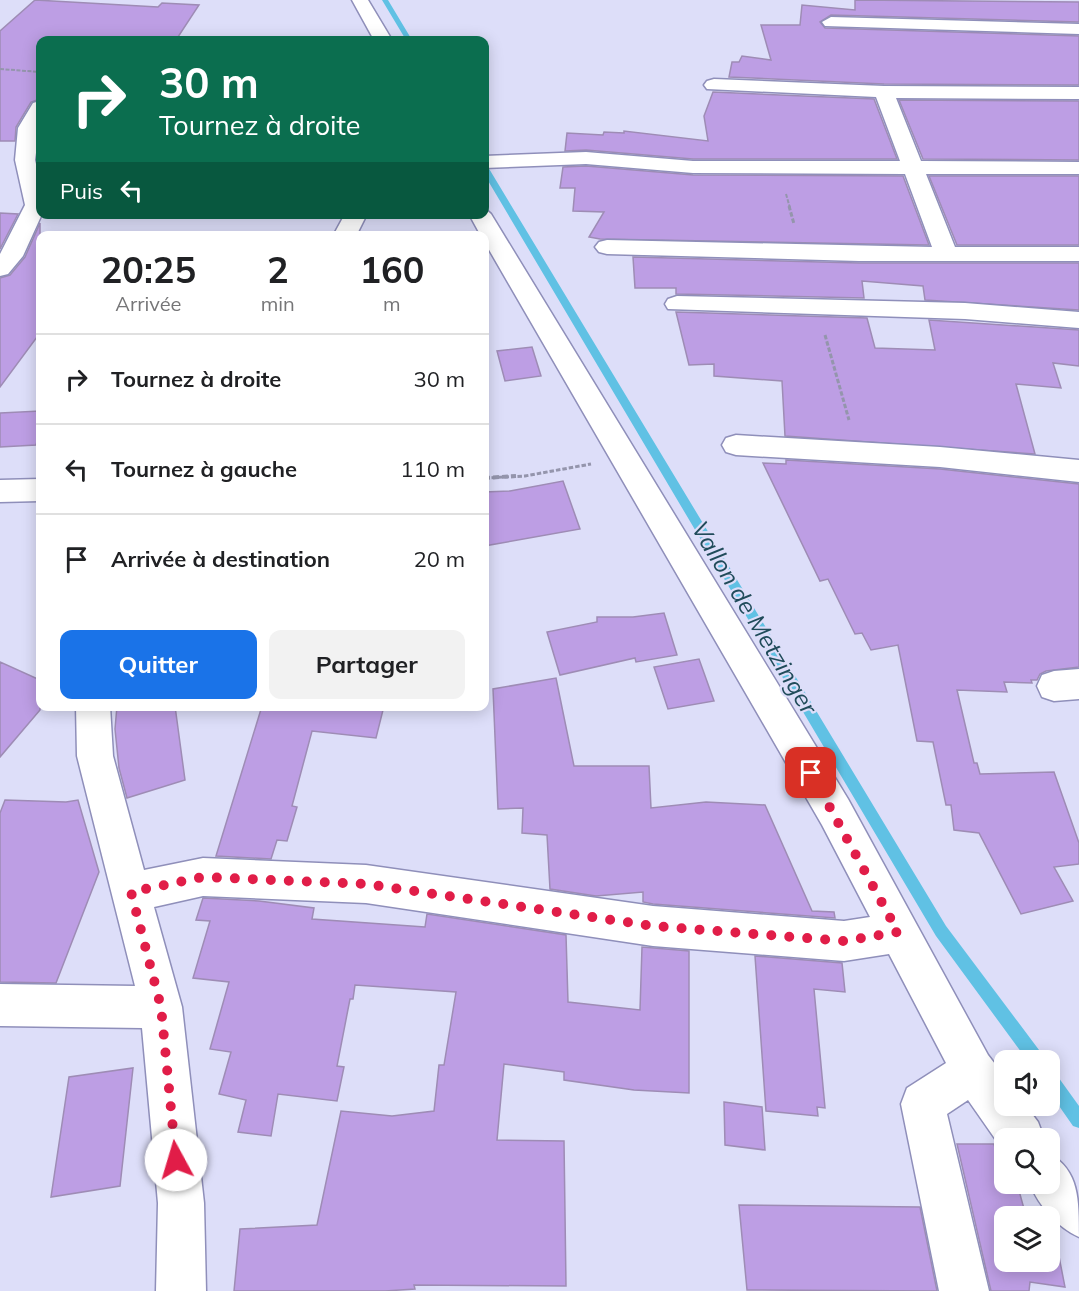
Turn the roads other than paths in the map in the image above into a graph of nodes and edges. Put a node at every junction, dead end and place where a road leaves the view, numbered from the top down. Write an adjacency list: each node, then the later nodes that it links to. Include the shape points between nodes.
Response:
1 (360, 0): 4 (street)
2 (831, 22): 3 (street)
3 (1079, 29)
4 (381, 36)
5 (714, 85): 6 (street)
6 (884, 92): 7 (street); 10 (street)
7 (1079, 93)
8 (36, 114): 13 (street, via 28,129 24,160)
9 (489, 162): 10 (street, via 586,158 693,167)
10 (913, 167): 11 (street); 16 (street)
11 (1079, 168)
12 (36, 205): 18 (street, via 11,256)
13 (36, 205)
14 (483, 219): 27 (street, via 834,812)
15 (607, 247): 16 (street, via 859,254)
16 (945, 252): 17 (street)
17 (1079, 254)
18 (0, 269)
19 (677, 304): 20 (street, via 965,311)
20 (1079, 320)
21 (736, 445): 22 (street, via 940,457)
22 (1079, 471)
23 (36, 490): 24 (street)
24 (0, 491)
25 (93, 711): 26 (street, via 96,756)
26 (131, 892): 27 (street, via 203,877 366,884 653,926 844,941); 29 (street)
27 (898, 932): 30 (street)
28 (0, 1005): 29 (street)
29 (161, 1007): 34 (street, via 181,1203)
30 (973, 1071): 31 (street); 35 (street, via 923,1104)
31 (1015, 1128)
32 (1060, 1189): 33 (street)
33 (1079, 1213)
34 (181, 1291)
35 (964, 1291)

